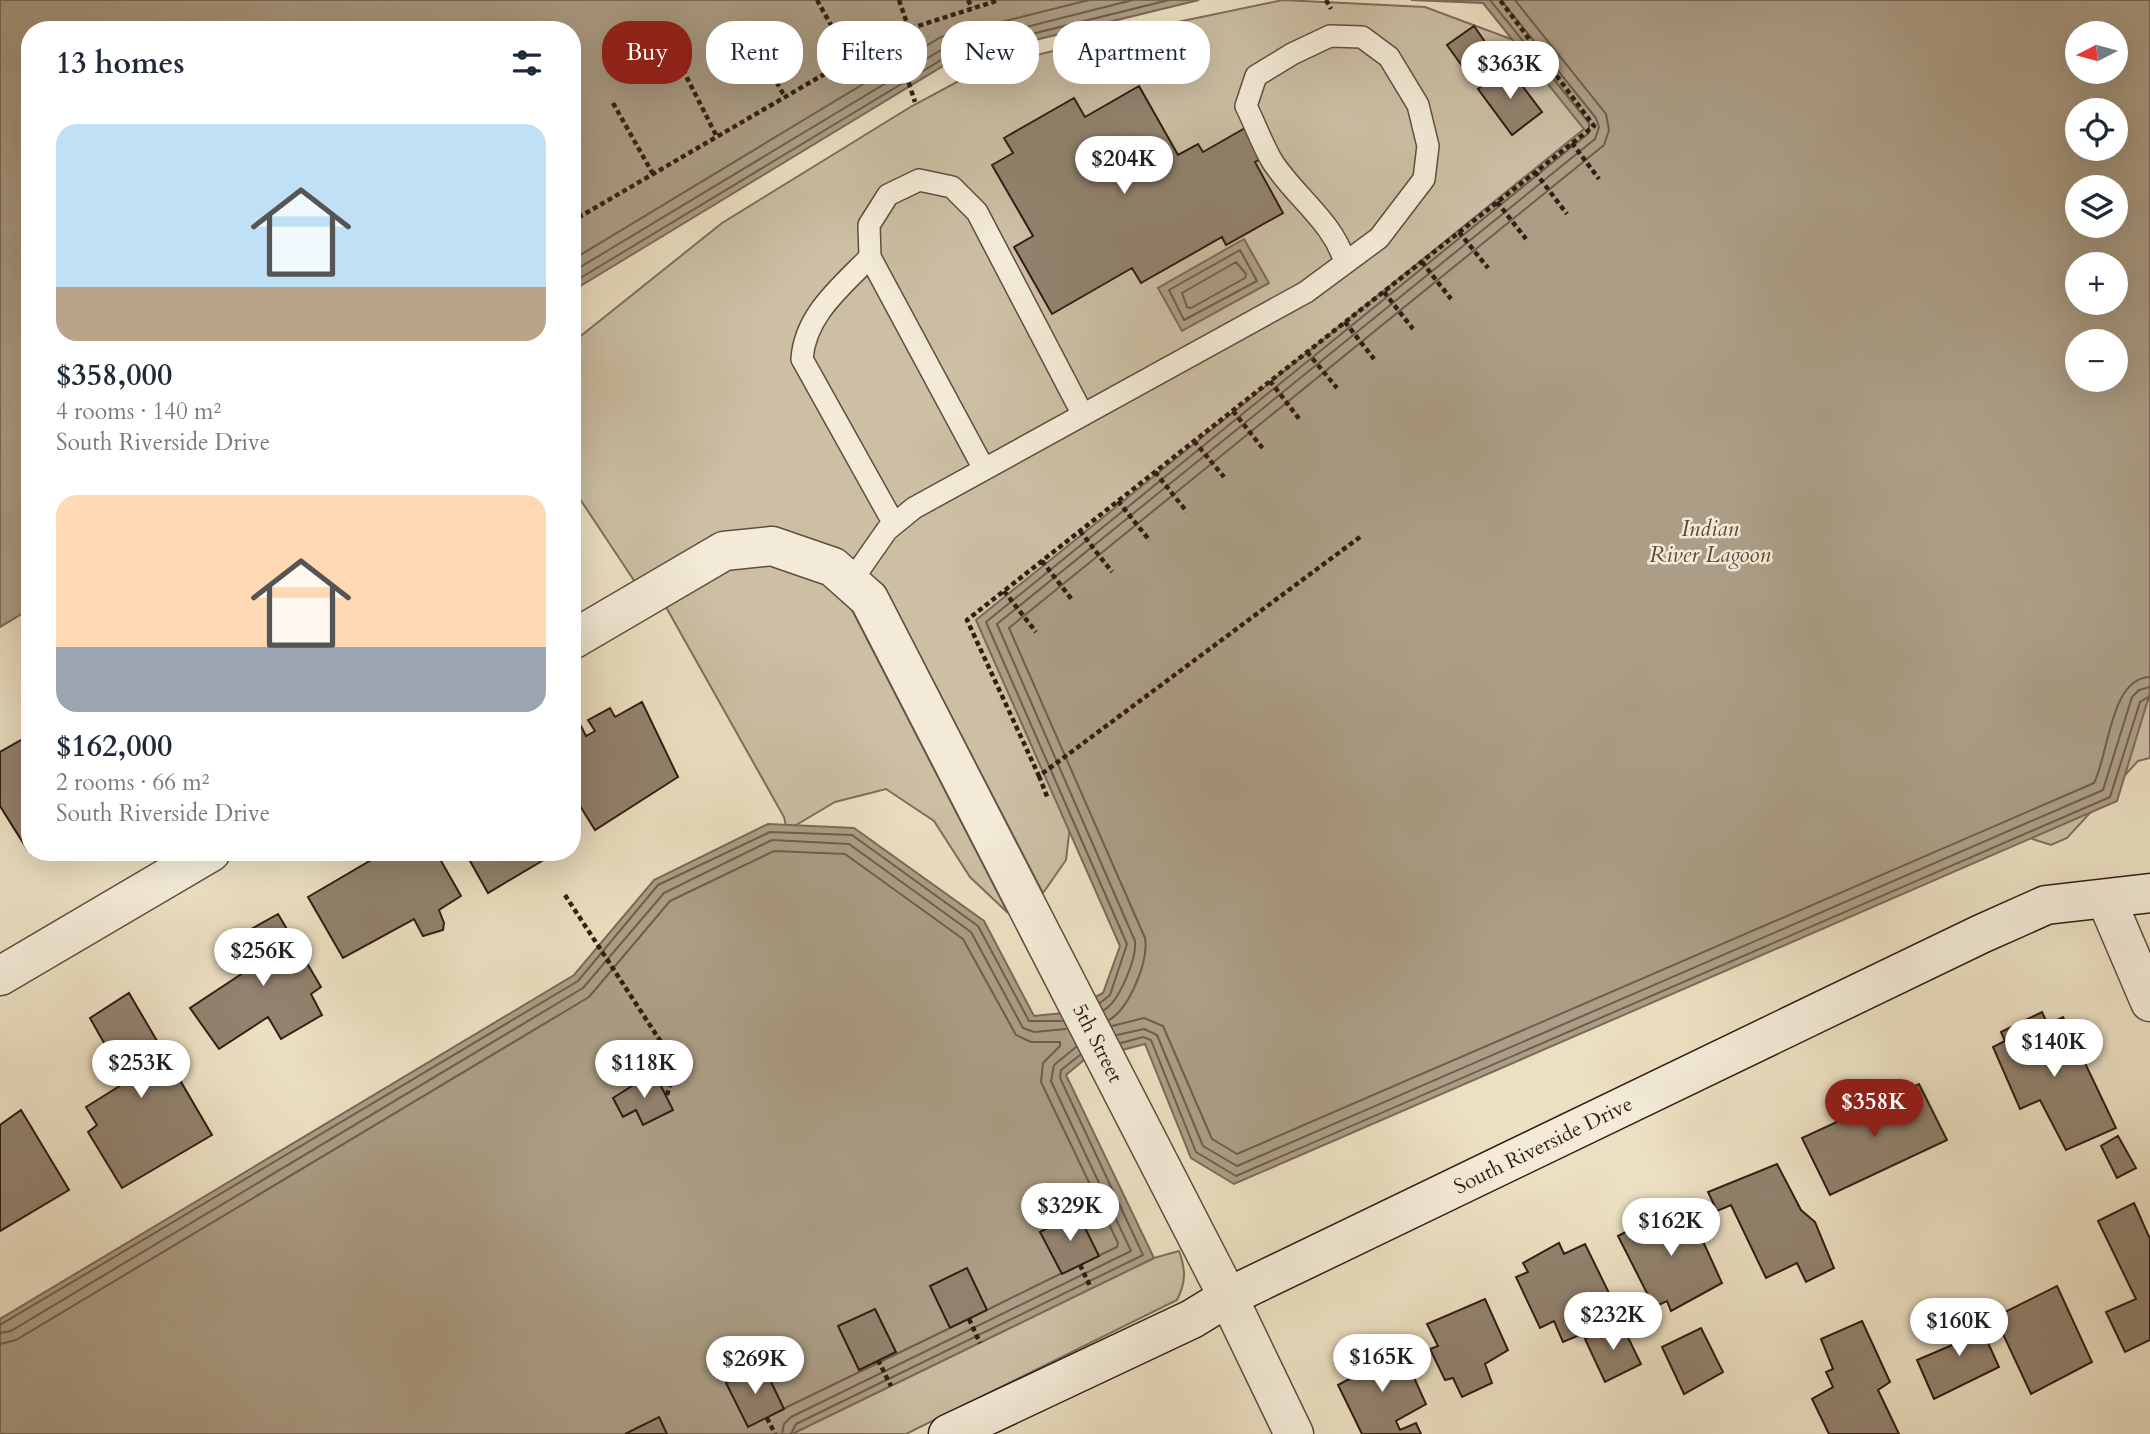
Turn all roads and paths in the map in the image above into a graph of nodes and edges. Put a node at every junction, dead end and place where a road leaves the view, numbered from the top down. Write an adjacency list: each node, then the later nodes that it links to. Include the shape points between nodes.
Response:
1 (817, 0): 7 (path)
2 (899, 0): 8 (path)
3 (968, 0): 6 (path)
4 (999, 0): 6 (path)
5 (1500, 0): 18 (path, via 1594,126)
6 (972, 8): 9 (path)
7 (829, 21)
8 (906, 21)
9 (927, 23)
10 (817, 78): 14 (path)
11 (690, 84): 17 (path)
12 (778, 84): 14 (path)
13 (909, 84): 15 (path)
14 (785, 97): 17 (path)
15 (915, 102)
16 (613, 103): 20 (path)
17 (717, 137): 20 (path)
18 (1572, 143): 19 (path); 21 (path)
19 (1535, 172): 22 (path); 23 (path)
20 (653, 174): 24 (path)
21 (1599, 178)
22 (1497, 202): 25 (path); 26 (path)
23 (1567, 214)
24 (581, 216)
25 (1459, 232): 28 (path); 30 (path)
26 (1526, 239)
27 (870, 257): 40 (lane, via 869,225 888,195 919,180 952,187 977,212); 44 (lane); 49 (lane, via 821,308 803,339 802,359)
28 (1422, 262): 31 (path); 32 (path)
29 (1345, 263): 29 (lane, via 1379,238 1423,179 1428,146 1418,104 1389,57 1362,37 1330,36 1256,76 1246,106 1272,162 1323,223 1341,248); 40 (lane, via 1306,292)
30 (1488, 268)
31 (1384, 292): 33 (path); 34 (path)
32 (1451, 299)
33 (1345, 322): 35 (path); 36 (path)
34 (1413, 329)
35 (1307, 352): 37 (path); 38 (path)
36 (1374, 359)
37 (1270, 381): 39 (path); 41 (path)
38 (1337, 388)
39 (1233, 411): 42 (path); 43 (path)
40 (1083, 415): 44 (lane)
41 (1300, 420)
42 (1194, 441): 45 (path); 46 (path)
43 (1264, 450)
44 (984, 469): 49 (lane)
45 (1155, 472): 47 (path); 48 (path)
46 (1224, 477)
47 (1118, 501): 50 (path); 52 (path)
48 (1187, 512)
49 (894, 524): 55 (lane)
50 (1080, 531): 53 (path); 54 (path)
51 (1360, 537): 60 (path)
52 (1150, 541)
53 (1042, 561): 56 (path); 57 (path)
54 (1112, 572)
55 (850, 583): 59 (street, 5th Street, via 833,568 772,546 724,551); 71 (street, 5th Street, via 869,599)
56 (1004, 591): 58 (path); 60 (path, via 967,620)
57 (1073, 601)
58 (1036, 632)
59 (581, 635)
60 (1039, 776): 61 (path)
61 (1048, 799)
62 (196, 861): 66 (street)
63 (2150, 893): 65 (street, South Riverside Drive)
64 (565, 895): 68 (path, via 676,1065)
65 (2106, 899): 67 (street); 71 (street, South Riverside Drive, via 2046,905 1981,934)
66 (0, 976)
67 (2150, 1002)
68 (666, 1098)
69 (1080, 1265): 70 (path)
70 (1091, 1289)
71 (1228, 1297): 78 (street, South Riverside Drive, via 1192,1319); 79 (street, 5th Street)
72 (969, 1320): 73 (path)
73 (980, 1343)
74 (878, 1360): 75 (path)
75 (891, 1386)
76 (767, 1418): 77 (path)
77 (775, 1434)
78 (948, 1434)
79 (1294, 1434)

